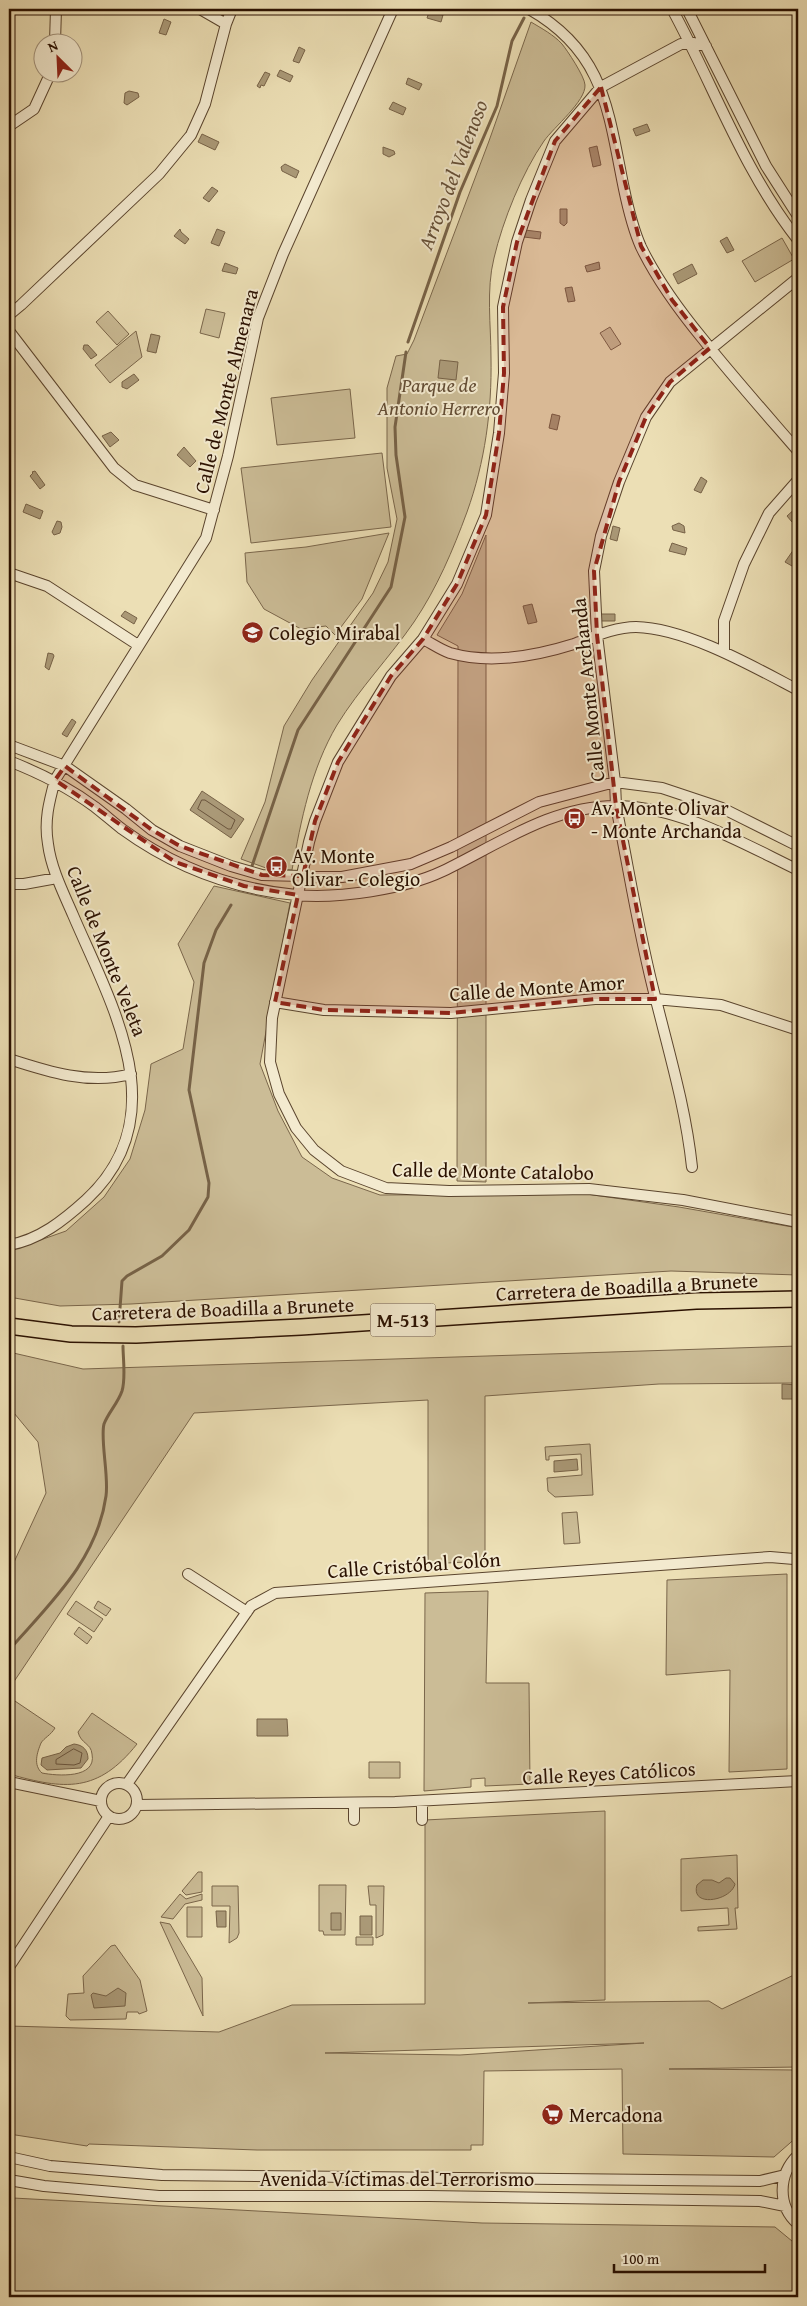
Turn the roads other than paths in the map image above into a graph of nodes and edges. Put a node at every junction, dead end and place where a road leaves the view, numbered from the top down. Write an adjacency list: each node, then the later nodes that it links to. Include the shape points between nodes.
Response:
1 (56, 9): 10 (street)
2 (200, 9): 9 (street)
3 (232, 9): 9 (street)
4 (393, 9): 24 (street, Calle de Monte Almenara, via 283,254 258,318)
5 (529, 9): 14 (street, via 563,32 580,51)
6 (672, 9): 11 (street)
7 (687, 9): 8 (street)
8 (693, 19): 11 (street); 12 (street)
9 (226, 24): 19 (street, via 205,104 191,135 159,174)
10 (55, 32)
11 (686, 41): 12 (street); 14 (street); 17 (street, via 754,175)
12 (706, 46): 16 (street, via 766,166)
13 (46, 82): 15 (street, via 34,109)
14 (601, 87): 21 (street, via 629,211 641,246 672,300); 27 (street, Calle de Monte Catalobo, via 555,141 517,242 503,307 504,372 500,424 486,515 457,584)
15 (9, 126)
16 (798, 216)
17 (798, 240)
18 (798, 278): 21 (street, Calle Monte Archanda)
19 (9, 315)
20 (9, 332): 24 (street, via 114,468 135,485)
21 (710, 348): 22 (street); 26 (street, Calle Monte Archanda, via 670,382 646,417 619,482 601,536 594,571)
22 (798, 451)
23 (798, 480): 29 (street, via 769,513 744,564 724,621)
24 (214, 510): 28 (street, Calle de Monte Almenara, via 206,538)
25 (9, 572): 28 (street, via 47,586)
26 (597, 635): 27 (street, via 540,653 487,658 449,652); 29 (street, via 636,627 676,634); 35 (street, Calle Monte Archanda)
27 (423, 639): 39 (street, Calle de Monte Catalobo, via 391,676 338,762 315,821)
28 (138, 644): 33 (street, Calle de Monte Almenara)
29 (724, 652): 30 (street)
30 (798, 690)
31 (9, 745): 33 (street)
32 (9, 761): 34 (street)
33 (65, 766): 34 (street, Calle de Monte Veleta); 39 (street, via 152,830 180,846 262,875)
34 (55, 780): 40 (street, Calle de Monte Veleta, via 46,818 48,845); 42 (street, via 122,829 175,862 244,886)
35 (615, 782): 36 (street, Calle Monte Archanda); 37 (street, via 662,788 722,808); 39 (street, via 539,802 411,864 342,877)
36 (616, 806): 38 (street, via 654,810 684,819); 42 (street, via 582,810 513,833 442,872 408,884 359,893); 43 (street, Calle Monte Archanda)
37 (798, 846)
38 (798, 870)
39 (303, 876): 42 (street, Calle de Monte Catalobo)
40 (57, 878): 41 (street); 47 (street, Calle de Monte Veleta, via 116,1014)
41 (9, 884)
42 (298, 895): 44 (street, Calle de Monte Catalobo)
43 (655, 999): 44 (street, Calle de Monte Amor, via 595,999 451,1013 324,1010); 45 (street, Calle de Monte Amor, via 721,1005); 48 (street, Calle Monte Archanda, via 688,1128)
44 (275, 1002): 49 (street, Calle de Monte Catalobo, via 270,1062 280,1094 296,1128 314,1150 340,1171 386,1188 449,1191 589,1189 683,1200)
45 (798, 1030)
46 (9, 1059): 47 (street, via 62,1076 109,1078)
47 (131, 1074): 50 (street, Calle de Monte Veleta, via 133,1111 117,1162 98,1188 51,1229)
48 (692, 1167)
49 (798, 1222)
50 (9, 1244)
51 (798, 1299): 52 (main road, Carretera de Boadilla a Brunete / M-513, via 696,1302 136,1335 71,1334)
52 (9, 1326)
53 (798, 1562): 55 (street, Calle Cristóbal Colón, via 770,1557 275,1593 251,1606)
54 (188, 1574): 55 (street)
55 (247, 1612): 58 (street, Calle Cristóbal Colón)
56 (9, 1782): 59 (street)
57 (795, 1782): 60 (street, Calle Reyes Católicos)
58 (127, 1784): 59 (street, via 109,1786); 62 (street, via 136,1793)
59 (101, 1801): 63 (street)
60 (422, 1801): 61 (street, Calle Reyes Católicos); 65 (street)
61 (354, 1803): 62 (street, Calle Reyes Católicos); 64 (street)
62 (137, 1805): 63 (street, via 126,1817)
63 (109, 1816): 66 (street)
64 (354, 1820)
65 (422, 1820)
66 (9, 1967)
67 (798, 2155): 69 (street)
68 (9, 2157): 69 (street, Avenida Víctimas del Terrorismo, via 50,2166 162,2174 760,2181)
69 (785, 2175): 71 (street, via 782,2190)
70 (9, 2180): 71 (street, Avenida Víctimas del Terrorismo, via 159,2196 760,2201)
71 (785, 2206): 72 (street)
72 (798, 2224)

